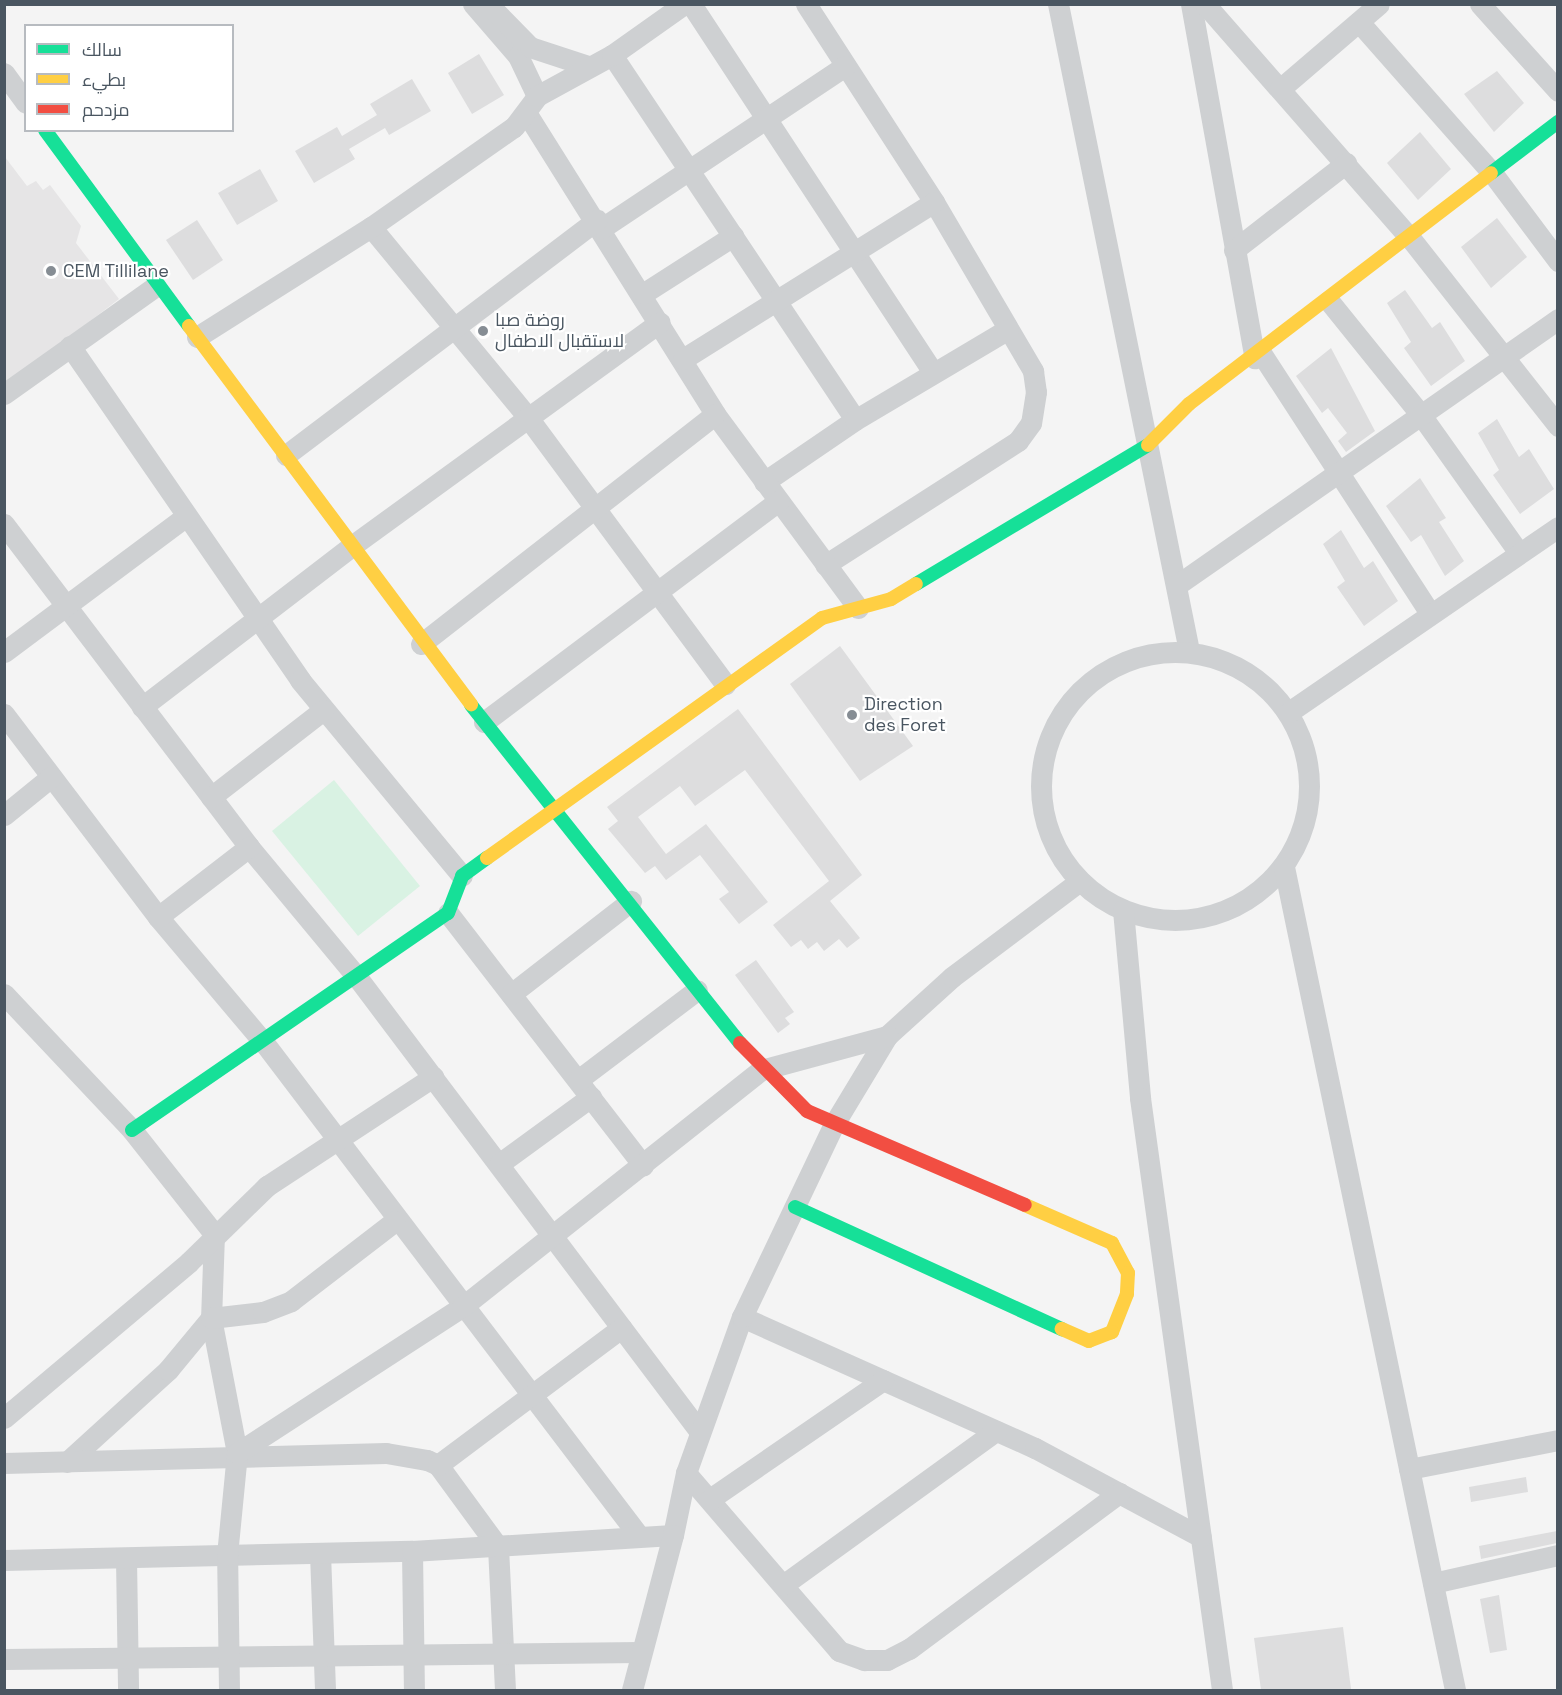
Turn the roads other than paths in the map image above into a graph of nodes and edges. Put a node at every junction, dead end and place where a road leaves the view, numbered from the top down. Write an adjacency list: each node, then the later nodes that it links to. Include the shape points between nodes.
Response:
1 (472, 4): 19 (street, via 518,56)
2 (488, 4): 13 (street, via 530,47)
3 (684, 4): 12 (street)
4 (691, 4): 20 (street)
5 (806, 4): 14 (street)
6 (1058, 4): 54 (street)
7 (1191, 4): 31 (street)
8 (1205, 4): 16 (street)
9 (1379, 4): 11 (street)
10 (1480, 4): 17 (street)
11 (1359, 22): 16 (street); 25 (street)
12 (612, 55): 13 (street); 24 (street)
13 (588, 66): 19 (street)
14 (845, 66): 20 (street); 26 (street)
15 (4, 73): 18 (street)
16 (1280, 89): 23 (street)
17 (1557, 91)
18 (24, 100)
19 (532, 105): 27 (street); 28 (street)
20 (765, 118): 24 (street); 32 (street)
21 (1557, 122): 25 (street)
22 (46, 132): 34 (street)
23 (1346, 163): 30 (street); 31 (street)
24 (688, 169): 27 (street); 29 (street)
25 (1493, 174): 30 (street); 33 (street)
26 (933, 202): 32 (street); 41 (street)
27 (600, 224): 35 (street); 40 (street)
28 (371, 227): 40 (street); 42 (street)
29 (733, 236): 35 (street); 36 (street)
30 (1411, 239): 37 (street); 45 (street)
31 (1234, 250): 44 (street)
32 (855, 254): 36 (street); 47 (street)
33 (1557, 261)
34 (156, 286): 42 (street); 43 (street)
35 (644, 293): 39 (street)
36 (777, 301): 46 (street); 52 (street)
37 (1329, 301): 44 (street); 50 (street)
38 (1557, 319): 45 (street)
39 (660, 322): 46 (street); 51 (street)
40 (454, 328): 51 (street); 55 (street)
41 (1008, 328): 47 (street); 65 (street, via 1033,371 1036,392 1031,423 1018,441)
42 (197, 337): 55 (street)
43 (70, 346): 48 (street); 60 (street)
44 (1258, 356): 54 (street, via 1189,404); 56 (street)
45 (1505, 358): 50 (street); 53 (street)
46 (683, 359): 49 (street)
47 (933, 373): 52 (street)
48 (4, 394)
49 (715, 414): 57 (street); 59 (street)
50 (1420, 415): 56 (street); 64 (street)
51 (529, 419): 59 (street); 63 (street)
52 (855, 420): 57 (street)
53 (1557, 426)
54 (1150, 444): 66 (street); 69 (street, via 891,599)
55 (286, 455): 63 (street)
56 (1337, 475): 66 (street); 70 (street)
57 (764, 482): 58 (street)
58 (778, 501): 65 (street); 67 (street)
59 (597, 511): 67 (street); 72 (street)
60 (185, 517): 68 (street); 71 (street)
61 (4, 524): 68 (street)
62 (1557, 527): 64 (street)
63 (349, 548): 71 (street); 72 (street)
64 (1520, 553): 70 (street)
65 (825, 565): 69 (street)
66 (1177, 585): 73 (street)
67 (660, 593): 75 (street); 80 (street)
68 (66, 607): 74 (street); 76 (street)
69 (858, 609): 75 (street, via 822,618)
70 (1430, 613): 78 (street)
71 (256, 618): 76 (street); 77 (street)
72 (421, 644): 80 (street)
73 (1190, 651): 78 (street, via 1228,661 1263,682); 88 (street, via 1148,654 1109,668 1076,693 1053,728 1041,767 1041,809 1055,848)
74 (4, 652)
75 (725, 684): 83 (street)
76 (142, 707): 82 (street)
77 (323, 710): 82 (street); 87 (street)
78 (1289, 712): 86 (street, via 1306,750 1311,791 1303,831)
79 (4, 714): 81 (street)
80 (484, 722): 83 (street)
81 (51, 777): 84 (street); 92 (street)
82 (211, 797): 85 (street)
83 (558, 812): 87 (street); 89 (street)
84 (4, 815)
85 (249, 847): 92 (street); 93 (street)
86 (1284, 867): 90 (street, via 1258,893 1228,910 1193,920 1158,920); 125 (street)
87 (462, 876): 91 (street)
88 (1080, 881): 90 (street); 97 (street, via 952,976)
89 (631, 901): 94 (street); 96 (street)
90 (1123, 910): 131 (street, via 1140,1098)
91 (448, 913): 93 (street); 96 (street)
92 (158, 917): 98 (street)
93 (357, 977): 98 (street); 100 (street)
94 (697, 990): 99 (street); 101 (street)
95 (4, 994): 103 (street)
96 (511, 994): 101 (street)
97 (887, 1036): 99 (street); 102 (street)
98 (265, 1044): 103 (street); 104 (street)
99 (761, 1070): 102 (street, via 786,1097); 106 (street)
100 (433, 1077): 104 (street); 105 (street)
101 (584, 1089): 105 (street); 106 (street)
102 (834, 1124): 107 (street); 107 (street, via 1112,1243 1128,1273 1127,1294 1112,1332 1102,1340 1089,1341)
103 (132, 1130): 109 (street)
104 (334, 1142): 108 (street); 109 (street, via 267,1186)
105 (499, 1164): 110 (street)
106 (643, 1165): 110 (street)
107 (795, 1207): 112 (street)
108 (395, 1221): 111 (street); 113 (street, via 291,1301 263,1312)
109 (214, 1234): 113 (street); 117 (street, via 189,1262)
110 (552, 1234): 111 (street); 114 (street)
111 (462, 1307): 116 (street); 121 (street)
112 (742, 1317): 115 (street); 119 (street)
113 (211, 1318): 121 (street); 122 (street, via 168,1370)
114 (621, 1328): 116 (street); 119 (street)
115 (883, 1380): 118 (street); 128 (street)
116 (534, 1395): 124 (street); 130 (street)
117 (4, 1418)
118 (996, 1431): 127 (street); 140 (street)
119 (700, 1432): 126 (street)
120 (1557, 1440): 125 (street)
121 (239, 1456): 122 (street); 124 (street, via 386,1453); 135 (street)
122 (67, 1462): 123 (street)
123 (4, 1463)
124 (438, 1465): 132 (street)
125 (1409, 1469): 139 (street)
126 (686, 1473): 128 (street); 129 (street)
127 (1119, 1493): 131 (street); 140 (street, via 909,1649 886,1660 839,1651)
128 (710, 1499): 140 (street)
129 (673, 1535): 130 (street); 141 (street)
130 (639, 1536): 132 (street)
131 (1201, 1537): 154 (street)
132 (498, 1548): 133 (street); 142 (street)
133 (412, 1551): 134 (street); 143 (street)
134 (320, 1553): 135 (street); 144 (street)
135 (227, 1555): 137 (street); 146 (street)
136 (1557, 1555): 139 (street)
137 (126, 1558): 138 (street); 145 (street)
138 (4, 1560)
139 (1433, 1583): 155 (street)
140 (783, 1585)
141 (640, 1652): 142 (street); 153 (street)
142 (503, 1654): 143 (street); 152 (street)
143 (414, 1655): 144 (street); 151 (street)
144 (324, 1656): 146 (street); 150 (street)
145 (128, 1658): 146 (street); 147 (street); 148 (street)
146 (228, 1658): 149 (street)
147 (4, 1659)
148 (128, 1690)
149 (229, 1690)
150 (325, 1690)
151 (414, 1690)
152 (505, 1690)
153 (632, 1690)
154 (1222, 1690)
155 (1455, 1690)

